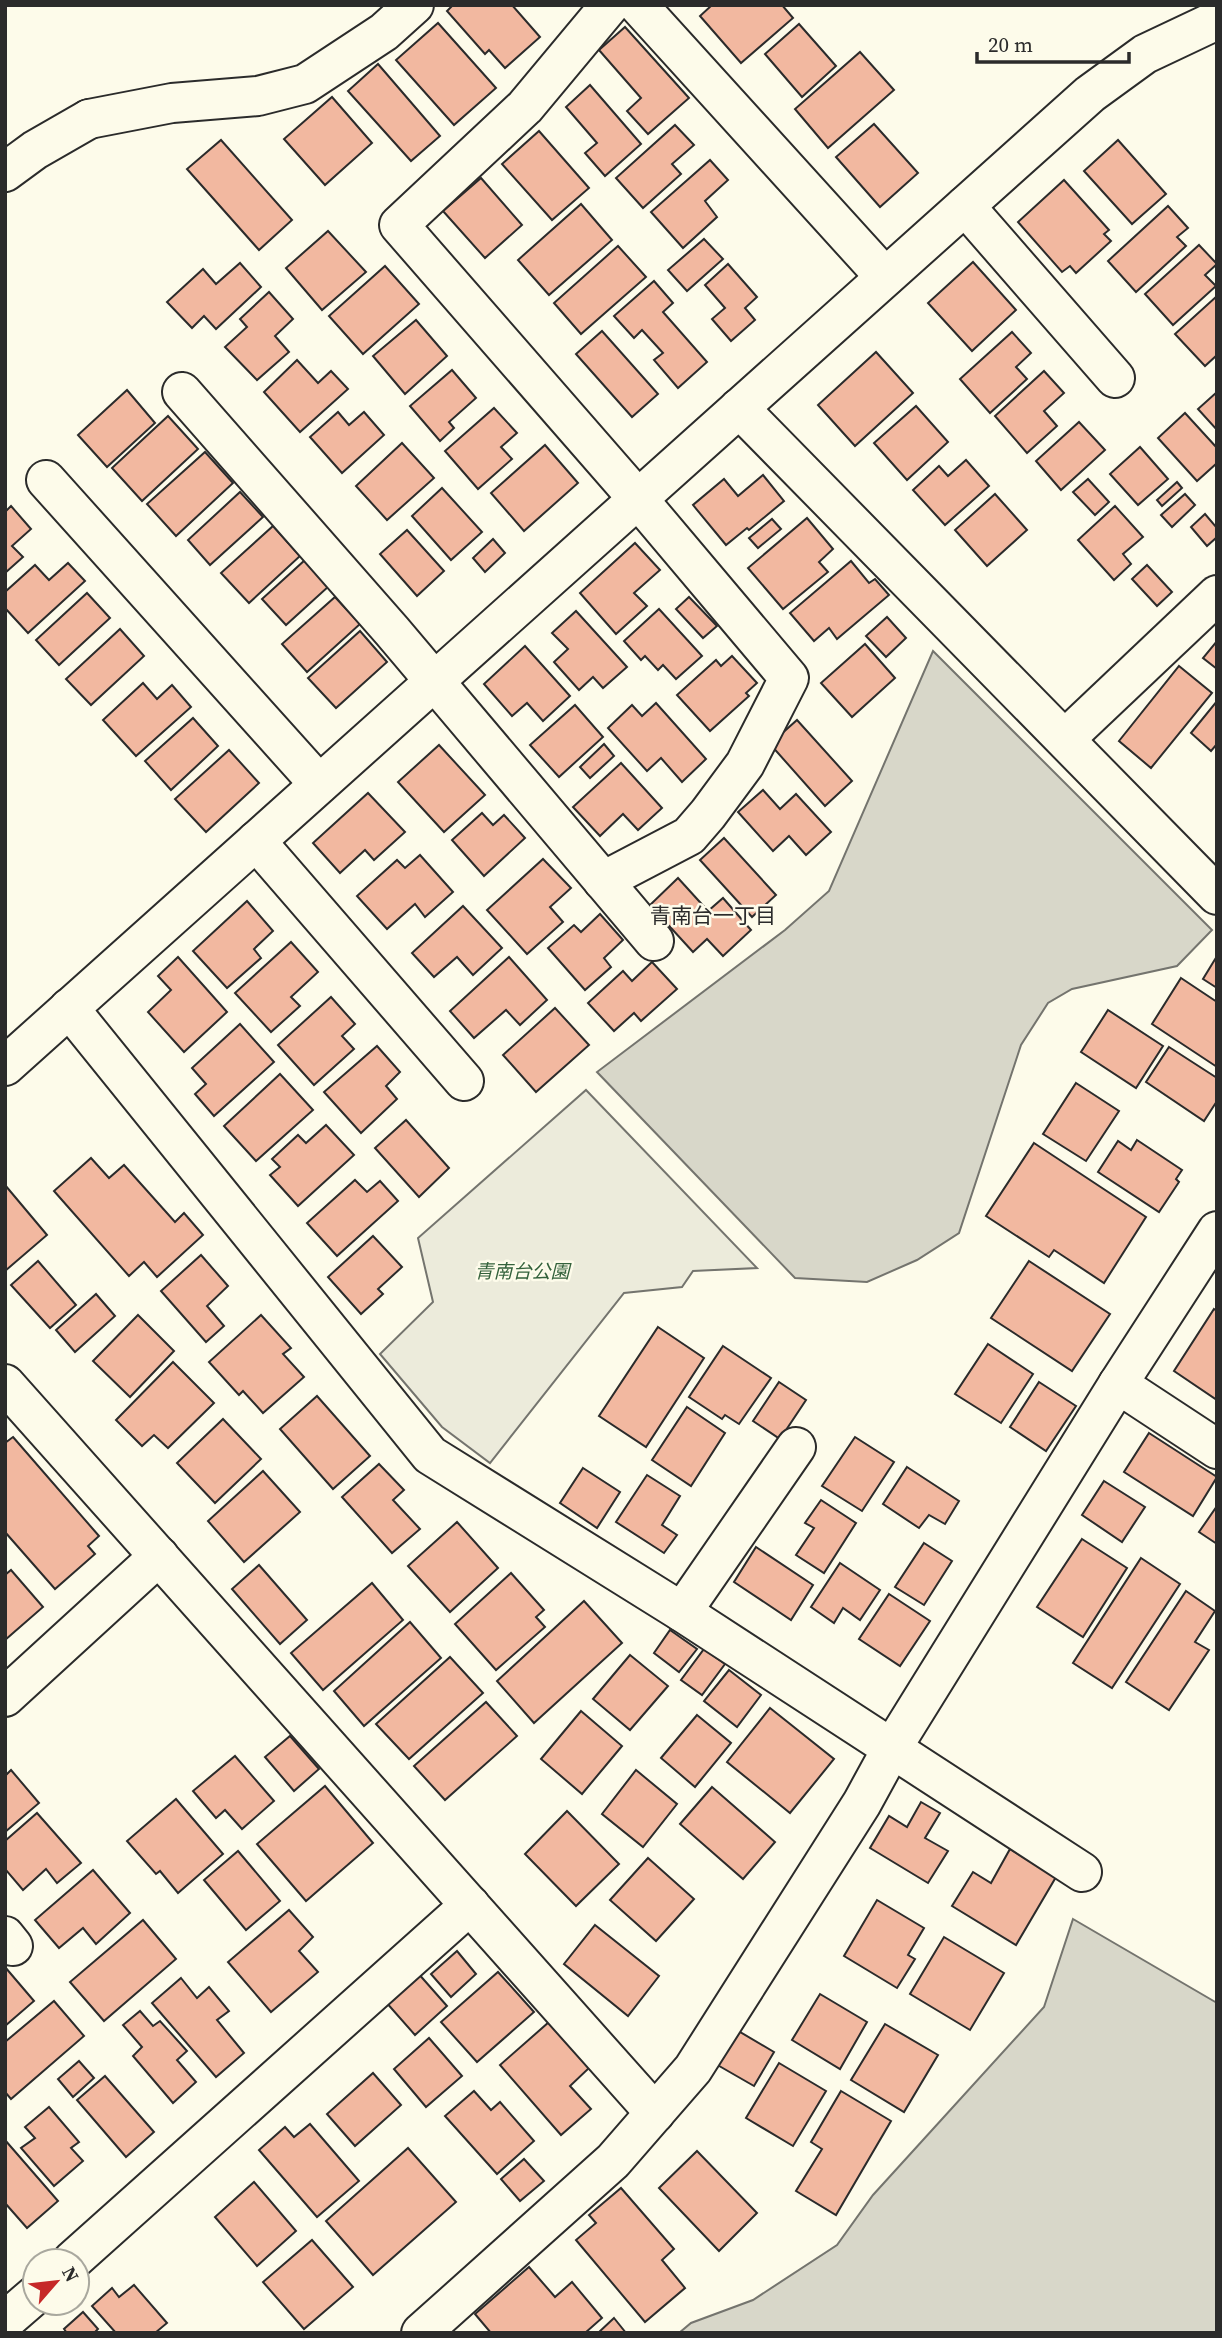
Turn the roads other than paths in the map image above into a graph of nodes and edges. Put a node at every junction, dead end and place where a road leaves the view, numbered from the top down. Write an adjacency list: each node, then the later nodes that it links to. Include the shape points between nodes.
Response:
1 (414, 5): 5 (street, via 384,32 305,84 258,96 172,103 89,119)
2 (610, 5): 12 (street, via 525,107 399,225)
3 (638, 5): 7 (street)
4 (1217, 20): 6 (street, via 1145,54 1090,94)
5 (5, 172)
6 (965, 206): 7 (street); 8 (street)
7 (885, 277): 10 (street)
8 (1115, 378)
9 (182, 393): 14 (street)
10 (739, 408): 12 (street); 15 (street)
11 (46, 480): 16 (street)
12 (638, 499): 14 (street); 18 (street, via 789,678 745,764 689,836)
13 (1217, 595): 15 (street)
14 (434, 681): 16 (street); 18 (street)
15 (1065, 739): 19 (street)
16 (319, 784): 17 (street)
17 (256, 841): 21 (street); 23 (street)
18 (603, 881): 20 (street)
19 (1217, 895)
20 (654, 941)
21 (69, 1008): 22 (street); 30 (street, via 430,1455)
22 (5, 1066)
23 (464, 1081)
24 (1217, 1231): 26 (street)
25 (5, 1384): 29 (street)
26 (1118, 1384): 28 (street); 32 (street)
27 (796, 1447): 30 (street)
28 (1217, 1449)
29 (159, 1556): 31 (street); 34 (street)
30 (682, 1612): 32 (street)
31 (5, 1697)
32 (892, 1748): 33 (street); 35 (street, via 693,2070)
33 (1082, 1872)
34 (470, 1905): 35 (street); 36 (street)
35 (655, 2113): 39 (street, via 613,2161)
36 (88, 2247)
37 (21, 2307): 38 (street)
38 (5, 2321)
39 (421, 2333)

